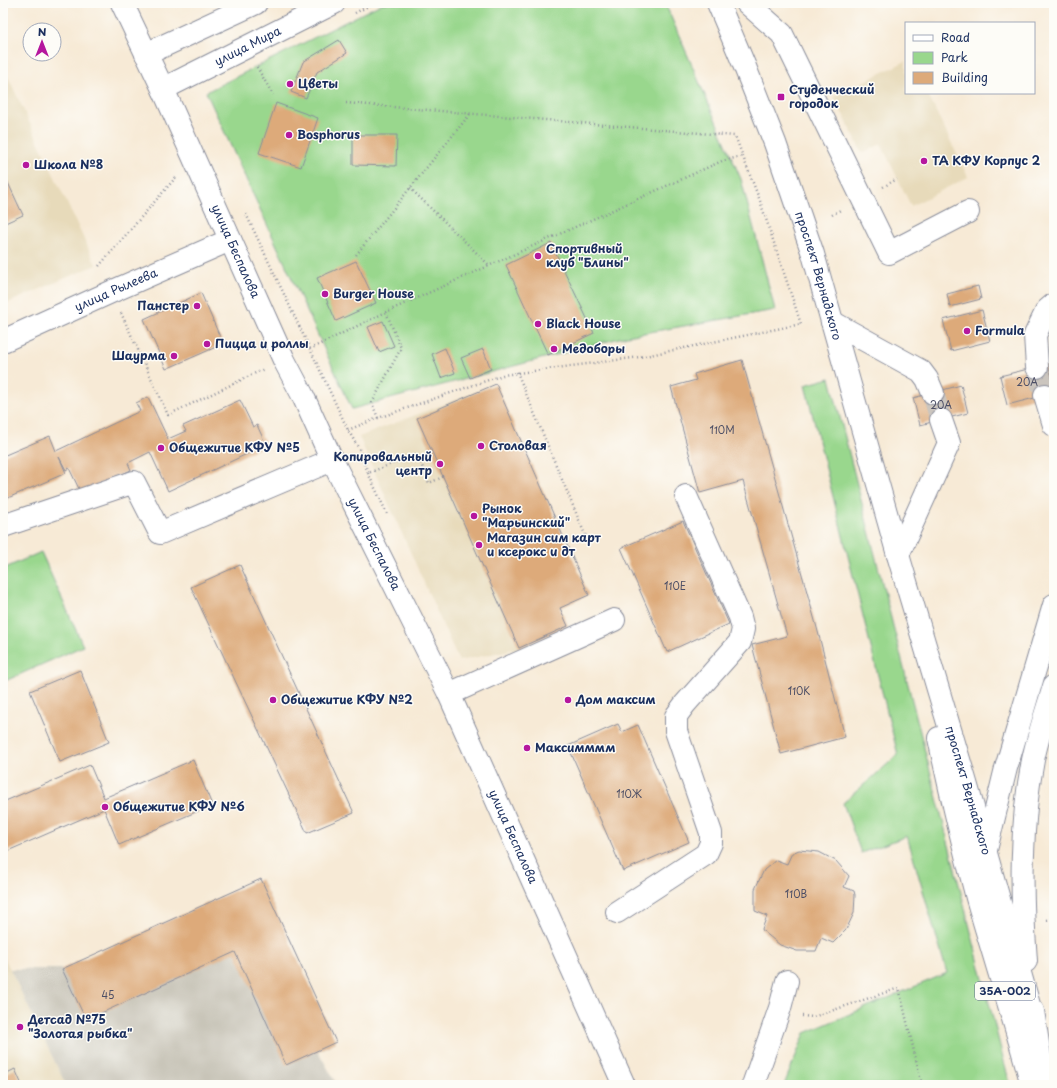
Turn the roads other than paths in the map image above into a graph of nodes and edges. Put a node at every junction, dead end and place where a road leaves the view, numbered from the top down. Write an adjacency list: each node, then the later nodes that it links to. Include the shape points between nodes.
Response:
1 (122, 3): 6 (main road, улица Беспалова)
2 (256, 3): 6 (main road)
3 (334, 3): 7 (main road, улица Мира)
4 (718, 3): 11 (main road, проспект Вернадского, via 775,143 813,254)
5 (747, 3): 8 (main road, via 782,34 889,253)
6 (146, 54): 7 (main road, улица Беспалова)
7 (162, 89): 9 (main road, улица Беспалова)
8 (968, 212)
9 (230, 240): 12 (main road, улица Рылеева); 18 (main road, улица Беспалова)
10 (1054, 304): 13 (main road, via 1047,310 1035,335)
11 (832, 322): 14 (main road, via 921,371); 21 (main road, проспект Вернадского)
12 (3, 341)
13 (1037, 367)
14 (933, 392)
15 (1045, 395): 17 (main road)
16 (941, 420): 21 (main road, via 949,443)
17 (1054, 425)
18 (332, 460): 20 (main road, via 160,533 134,482); 25 (main road, улица Беспалова)
19 (686, 496): 28 (main road, via 743,629 740,642 676,716 676,731 711,833 711,843 706,854)
20 (3, 526)
21 (898, 555): 26 (main road, проспект Вернадского); 27 (main road, проспект Вернадского, via 950,788)
22 (1054, 605): 26 (main road, via 1006,768)
23 (614, 620): 25 (main road)
24 (1054, 686): 30 (main road, 35А-002, via 1033,760 1022,860 1027,972)
25 (448, 694): 31 (main road, улица Беспалова)
26 (985, 851): 27 (main road); 30 (main road, проспект Вернадского)
27 (978, 898): 33 (main road, 35А-002)
28 (617, 912)
29 (787, 981): 32 (main road)
30 (1035, 1026): 34 (main road, 35А-002)
31 (624, 1085)
32 (753, 1085)
33 (1032, 1085)
34 (1045, 1085)

